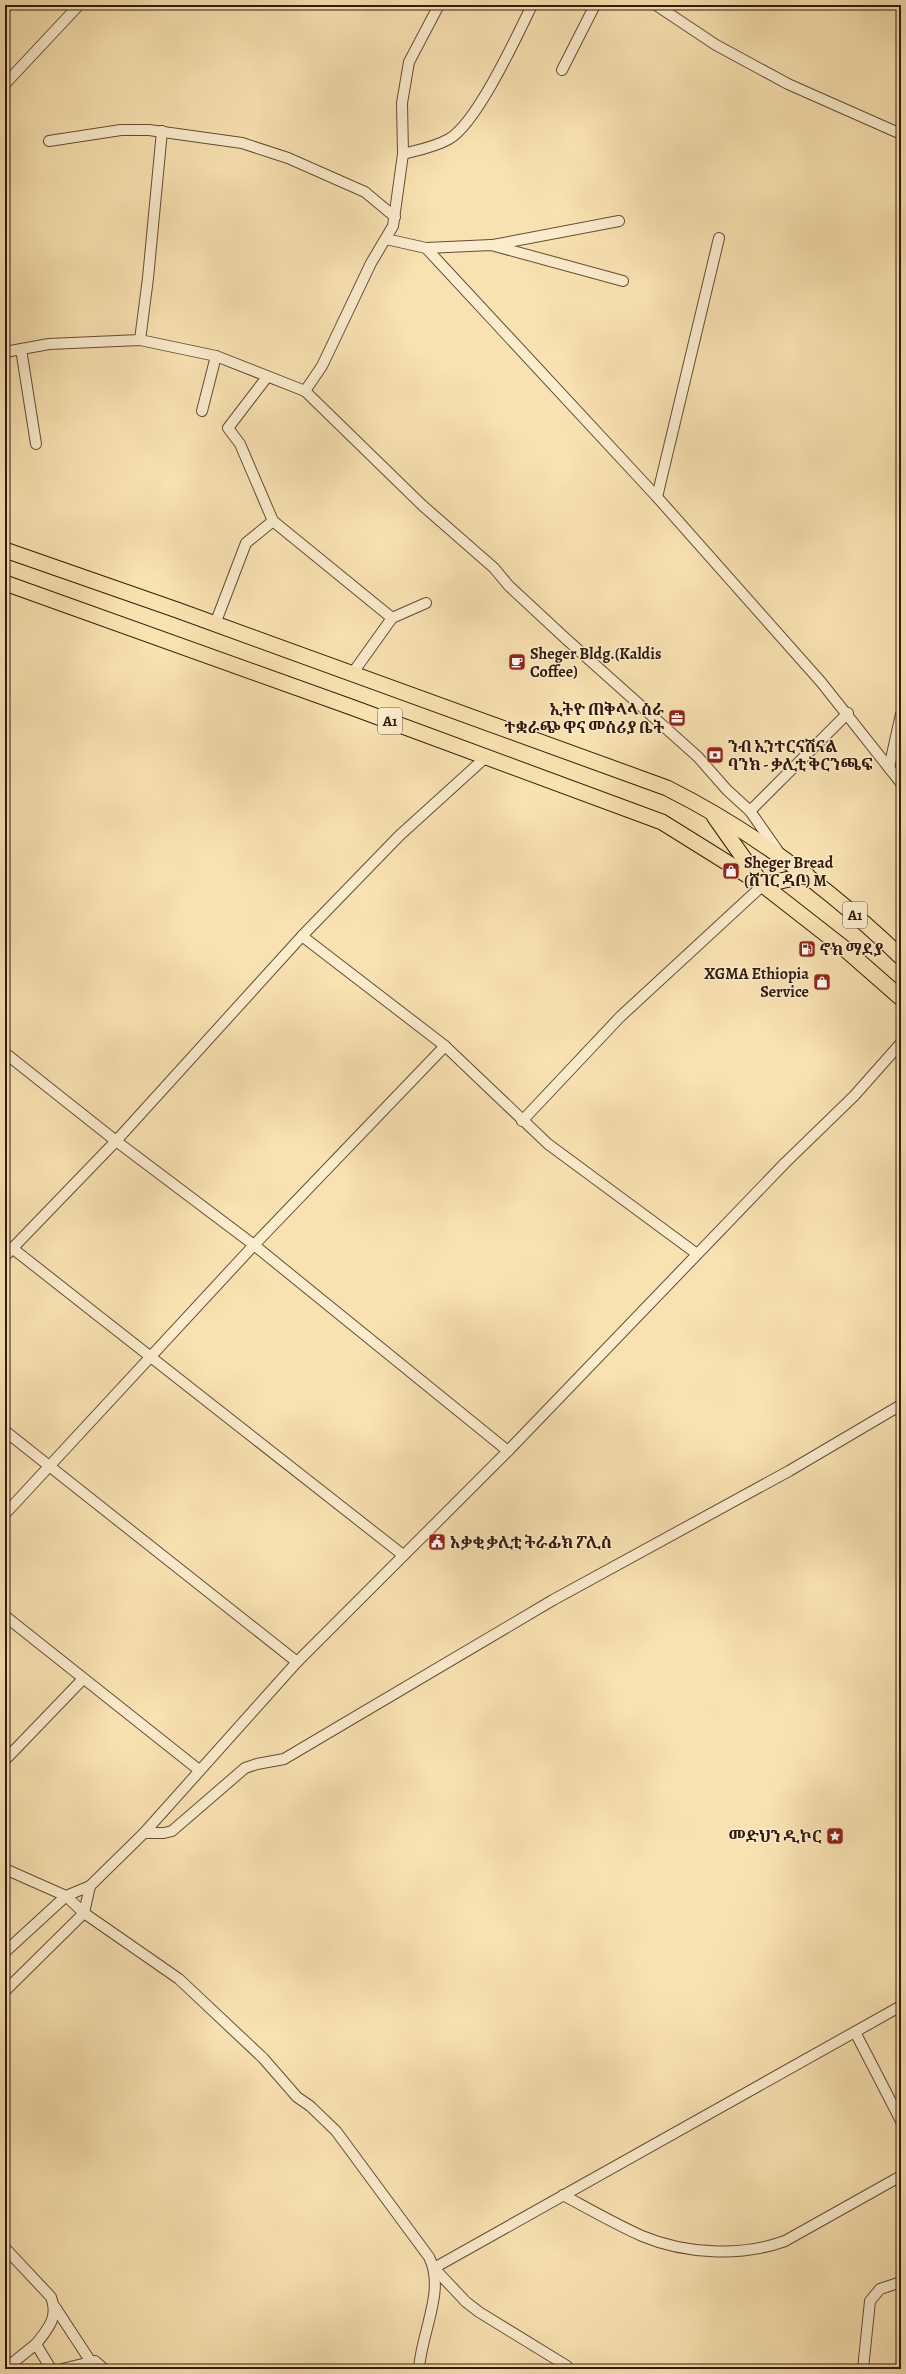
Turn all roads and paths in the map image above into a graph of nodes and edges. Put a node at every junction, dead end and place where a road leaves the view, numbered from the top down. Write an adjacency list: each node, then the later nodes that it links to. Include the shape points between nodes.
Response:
1 (79, 5): 7 (street)
2 (439, 5): 11 (street, via 409,62 402,103)
3 (532, 5): 11 (street, via 507,57 462,130 450,139 433,146)
4 (595, 5): 6 (street)
5 (656, 5): 9 (street, via 716,45 788,84)
6 (562, 70)
7 (5, 84)
8 (162, 131): 10 (street, via 121,130); 12 (street, via 242,143 288,158 365,192); 19 (street)
9 (901, 134)
10 (49, 141)
11 (403, 154): 12 (street)
12 (395, 217): 15 (street)
13 (619, 221): 16 (street)
14 (719, 238): 27 (street)
15 (386, 239): 17 (street); 24 (street, via 371,263 322,366)
16 (491, 245): 17 (street); 18 (street)
17 (426, 248): 27 (street)
18 (623, 281)
19 (140, 340): 20 (street, via 49,344); 22 (street)
20 (21, 349): 21 (street); 26 (street)
21 (5, 352)
22 (216, 356): 23 (street); 25 (street)
23 (267, 377): 24 (street); 28 (street, via 228,428 240,444)
24 (305, 391): 41 (street, via 422,505 494,568 509,586 565,638 698,757 727,790)
25 (202, 411)
26 (36, 444)
27 (657, 497): 35 (street)
28 (273, 521): 32 (street); 33 (street, via 246,543)
29 (5, 550): 33 (main road, A1)
30 (5, 583): 37 (main road, A1)
31 (426, 603): 32 (street)
32 (392, 618): 34 (street)
33 (215, 624): 34 (main road, A1)
34 (352, 674): 40 (main road, A1, via 667,788)
35 (848, 713): 38 (street); 41 (street)
36 (901, 714): 38 (street)
37 (486, 756): 44 (main road, A1, via 662,822); 45 (street, via 399,836)
38 (889, 768): 39 (street)
39 (901, 783)
40 (710, 810): 42 (main road, A1, via 754,836); 44 (main road, A1)
41 (750, 811): 42 (street)
42 (781, 857): 43 (main road, A1)
43 (807, 875): 44 (main road); 46 (main road, A1, via 870,927)
44 (763, 885): 47 (main road, A1, via 845,949); 51 (street, via 620,1017)
45 (302, 936): 49 (street); 52 (street)
46 (901, 957)
47 (901, 998)
48 (901, 1043): 55 (street, via 854,1096)
49 (445, 1046): 51 (street); 53 (street)
50 (5, 1053): 52 (street)
51 (522, 1121): 55 (street, via 548,1144)
52 (116, 1141): 53 (street); 54 (street)
53 (254, 1246): 56 (street); 59 (street)
54 (8, 1252): 56 (street)
55 (697, 1254): 59 (street)
56 (151, 1358): 60 (street); 62 (street)
57 (901, 1405): 68 (street, via 789,1471 554,1600 284,1759 245,1768 172,1831)
58 (5, 1431): 60 (street)
59 (508, 1451): 62 (street)
60 (50, 1466): 61 (street); 64 (street)
61 (5, 1514)
62 (403, 1555): 64 (street)
63 (5, 1616): 65 (street)
64 (297, 1662): 67 (street)
65 (83, 1679): 66 (street); 67 (street)
66 (5, 1760)
67 (199, 1770): 68 (street)
68 (144, 1833): 70 (street)
69 (5, 1869): 71 (street)
70 (90, 1886): 71 (street); 72 (street)
71 (66, 1896): 72 (street); 73 (street)
72 (84, 1913): 74 (street); 81 (street, via 179,1979 263,2058 297,2097 321,2116 336,2132 429,2257)
73 (5, 1952)
74 (5, 1991)
75 (901, 2006): 76 (street)
76 (855, 2032): 77 (street); 79 (street)
77 (901, 2121)
78 (901, 2176): 79 (street, via 785,2240 768,2247 744,2251 682,2247 660,2242)
79 (563, 2196): 81 (street)
80 (5, 2248): 83 (street, via 51,2297)
81 (434, 2268): 90 (street, via 433,2300); 91 (street, via 466,2302 520,2339 567,2366)
82 (901, 2282): 92 (street, via 880,2289 870,2301)
83 (55, 2306): 84 (street, via 55,2316); 85 (street)
84 (36, 2344): 86 (street); 87 (street)
85 (91, 2362): 88 (street); 89 (street, via 95,2361)
86 (5, 2369)
87 (51, 2369)
88 (62, 2369)
89 (104, 2369)
90 (419, 2369)
91 (563, 2369)
92 (863, 2369)

